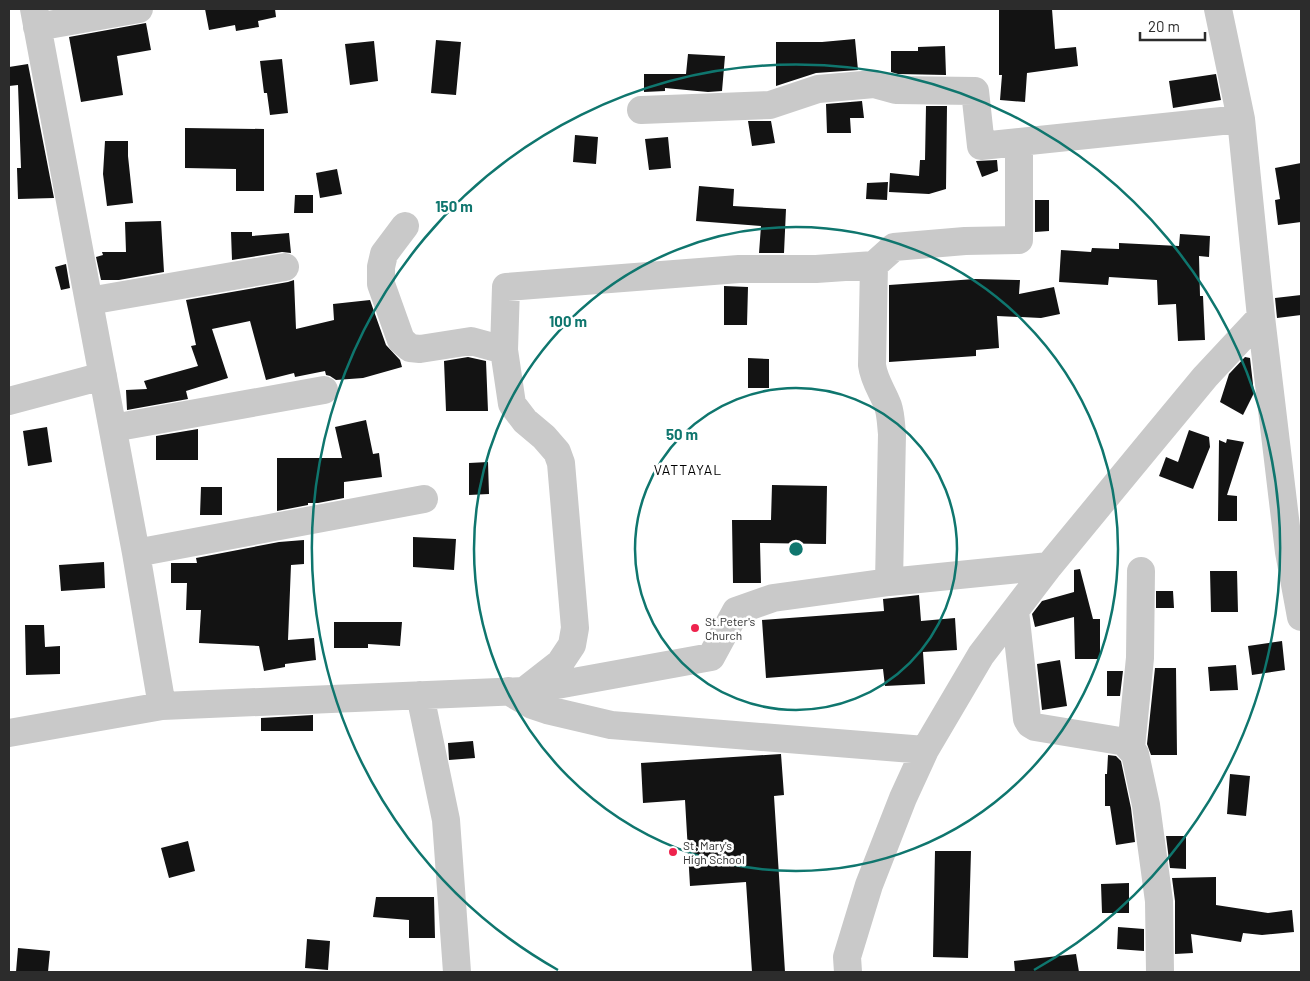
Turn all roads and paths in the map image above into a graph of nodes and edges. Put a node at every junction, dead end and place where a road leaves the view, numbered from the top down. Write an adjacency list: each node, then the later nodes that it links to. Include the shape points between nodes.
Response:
1 (139, 9): 3 (street)
2 (1218, 9): 5 (street)
3 (35, 18): 10 (street)
4 (641, 110): 6 (street, via 770,105 818,89 874,84 896,90 975,91 981,146)
5 (1241, 119): 6 (street); 11 (street)
6 (1019, 143): 8 (street, via 1019,240 894,247)
7 (405, 226): 12 (street, via 384,254 381,267 381,284 401,340 410,348 420,349 471,342)
8 (874, 264): 12 (street, via 816,269 739,269 506,287); 21 (street, via 873,376 889,411 892,434)
9 (286, 267): 10 (street)
10 (89, 301): 13 (street)
11 (1261, 317): 19 (street, via 1193,391); 23 (street, via 1288,552)
12 (504, 350): 24 (street, via 512,404 557,452 561,463 575,628)
13 (103, 376): 15 (street); 16 (street)
14 (324, 390): 16 (street)
15 (9, 401)
16 (113, 428): 18 (street)
17 (424, 499): 18 (street)
18 (136, 553): 28 (street)
19 (1048, 566): 21 (street); 22 (street)
20 (1141, 572): 30 (street, via 1140,658)
21 (889, 582): 25 (street, via 773,598 736,611 710,657)
22 (1015, 611): 30 (street, via 1030,724 1120,741); 31 (street, via 981,655)
23 (1301, 617)
24 (572, 645): 25 (street); 26 (street, via 560,662)
25 (582, 680): 26 (street)
26 (516, 691): 27 (street); 31 (street, via 532,706 611,725)
27 (420, 695): 28 (street); 32 (street, via 446,820)
28 (162, 706): 29 (street)
29 (9, 733)
30 (1131, 748): 34 (street, via 1139,767 1146,805 1159,902)
31 (925, 750): 33 (street, via 870,885 847,957)
32 (457, 972)
33 (848, 972)
34 (1160, 972)

